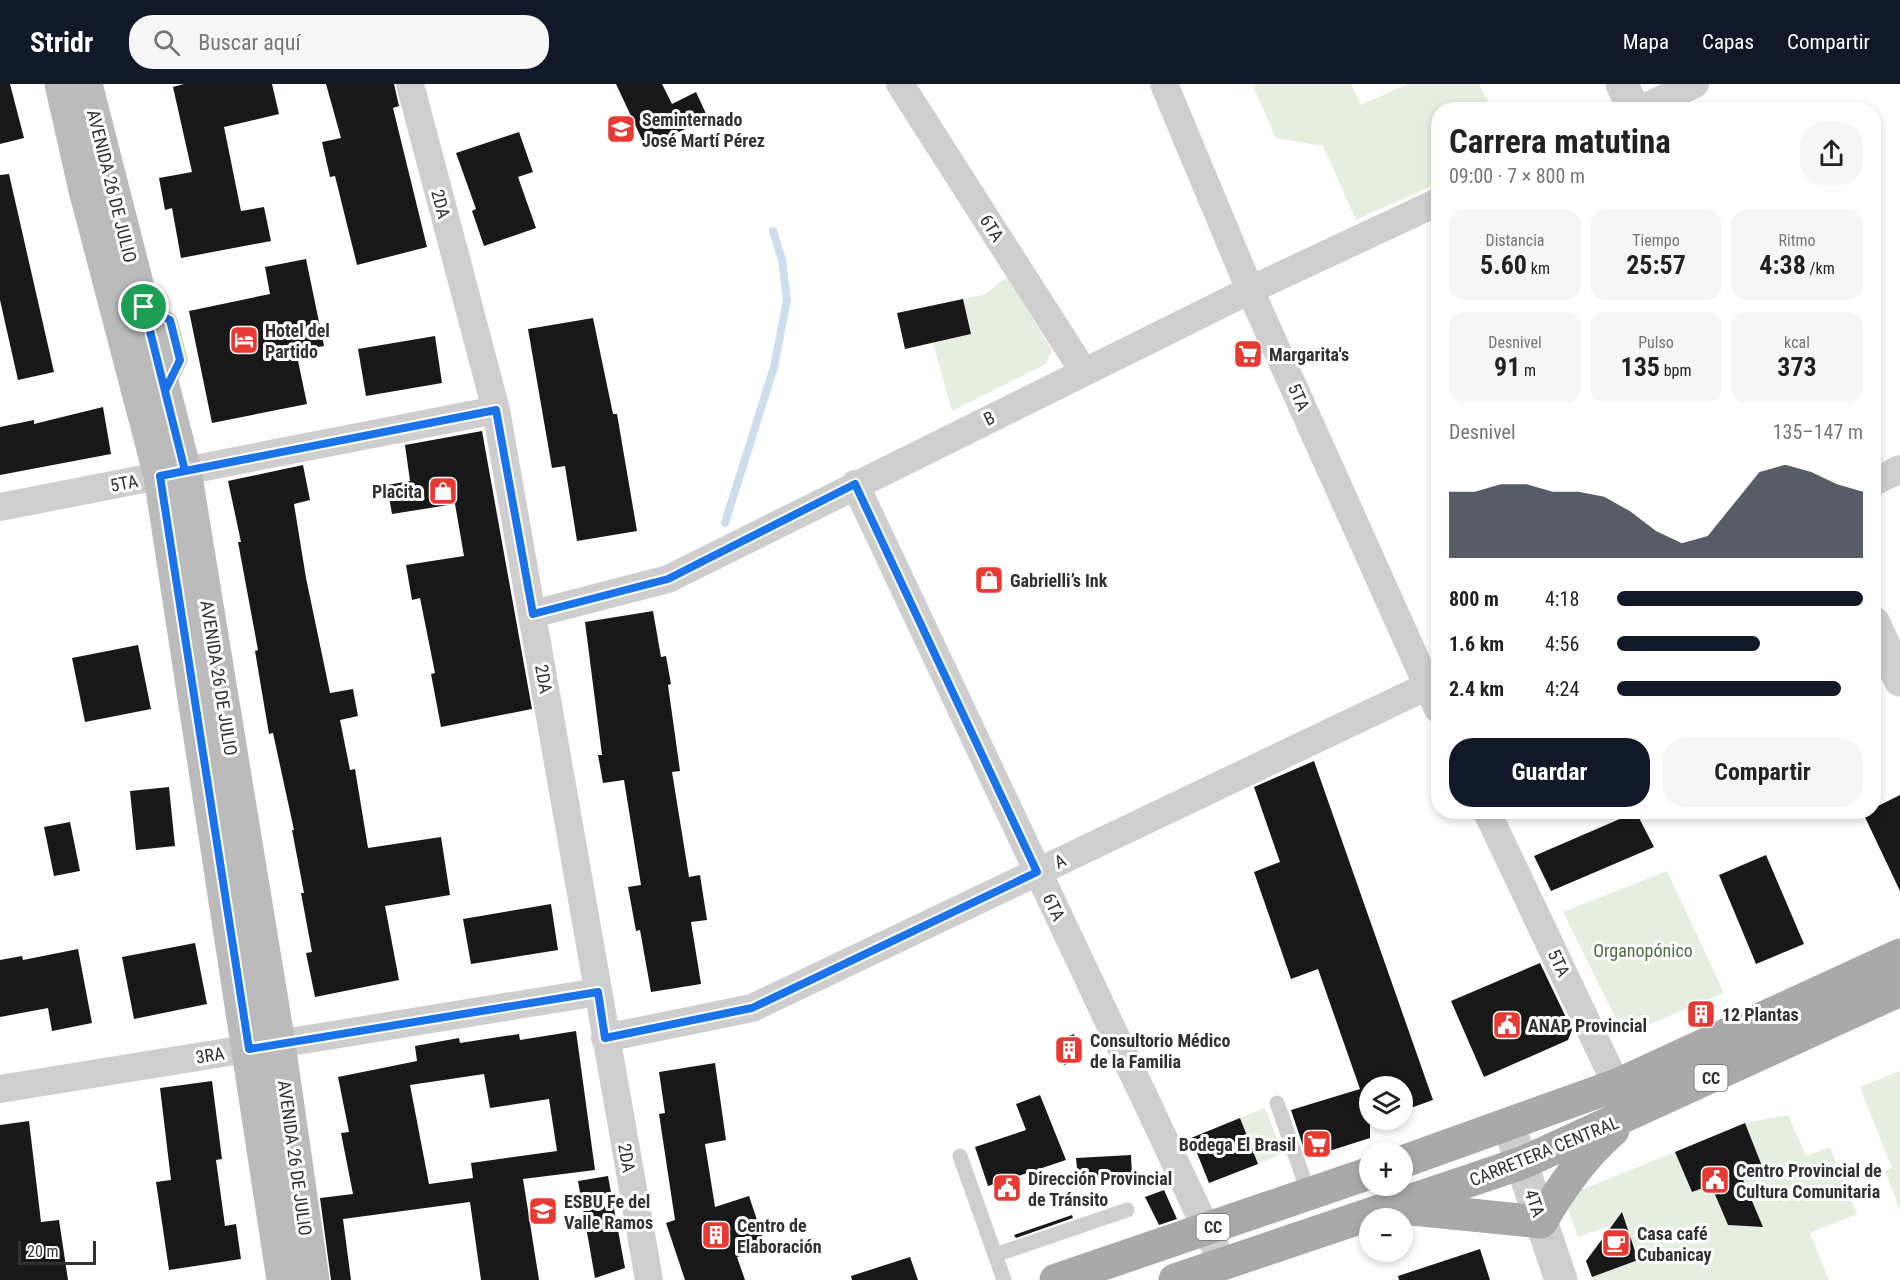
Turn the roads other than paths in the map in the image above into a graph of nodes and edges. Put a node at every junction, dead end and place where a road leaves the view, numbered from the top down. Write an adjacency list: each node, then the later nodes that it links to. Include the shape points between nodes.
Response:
1 (61, 84): 15 (main road, AVENIDA 26 DE JULIO, via 85,190)
2 (86, 84): 15 (main road, AVENIDA 26 DE JULIO, via 165,391)
3 (410, 84): 13 (street, 2DA)
4 (900, 84): 12 (street, 6TA)
5 (1164, 84): 11 (street, 5TA)
6 (1622, 84): 8 (street)
7 (1695, 84): 9 (street)
8 (1632, 102)
9 (1654, 102)
10 (1431, 205): 11 (street, B)
11 (1250, 290): 12 (street, B); 22 (street, 5TA)
12 (1084, 372): 17 (street, B)
13 (496, 410): 15 (street, 5TA); 19 (street, 2DA)
14 (1900, 469): 16 (street)
15 (173, 473): 18 (street, 5TA); 30 (main road, AVENIDA 26 DE JULIO)
16 (1881, 478)
17 (855, 484): 19 (street, B, via 668,579); 25 (street, 6TA)
18 (0, 507)
19 (533, 614): 28 (street, 2DA)
20 (1881, 638): 21 (street)
21 (1900, 680)
22 (1431, 683)
23 (1431, 694): 25 (street, A)
24 (1490, 819): 31 (street, 5TA)
25 (1037, 872): 29 (street, A, via 752,1008); 44 (street, 6TA)
26 (1900, 955): 31 (main road, CARRETERA CENTRAL / CC)
27 (1900, 990): 34 (main road, CARRETERA CENTRAL / CC)
28 (598, 992): 29 (street, 2DA); 30 (street, 3RA)
29 (605, 1038): 49 (street, 2DA)
30 (264, 1046): 32 (street, 3RA); 47 (main road, AVENIDA 26 DE JULIO); 48 (main road, AVENIDA 26 DE JULIO)
31 (1617, 1085): 34 (street, 5TA); 35 (main road, CARRETERA CENTRAL / CC)
32 (0, 1089)
33 (1277, 1103): 40 (lane)
34 (1631, 1115): 38 (main road, CARRETERA CENTRAL / CC); 43 (main road, via 1600,1141 1562,1185)
35 (1509, 1126): 37 (main road, CARRETERA CENTRAL / CC); 38 (street, 4TA)
36 (960, 1156): 45 (lane)
37 (1413, 1158)
38 (1521, 1163): 41 (main road, CARRETERA CENTRAL / CC); 43 (street, 4TA)
39 (1359, 1177): 40 (main road, CC)
40 (1309, 1194): 44 (main road, CC)
41 (1391, 1207): 43 (main road); 46 (main road, CARRETERA CENTRAL / CC)
42 (1127, 1210): 45 (lane)
43 (1541, 1222): 53 (street, 4TA)
44 (1206, 1229): 46 (street, 6TA); 51 (main road, CC)
45 (995, 1255): 50 (lane)
46 (1223, 1264): 52 (main road, CARRETERA CENTRAL / CC)
47 (283, 1280)
48 (313, 1280)
49 (649, 1280)
50 (1004, 1280)
51 (1056, 1280)
52 (1175, 1280)
53 (1561, 1280)

